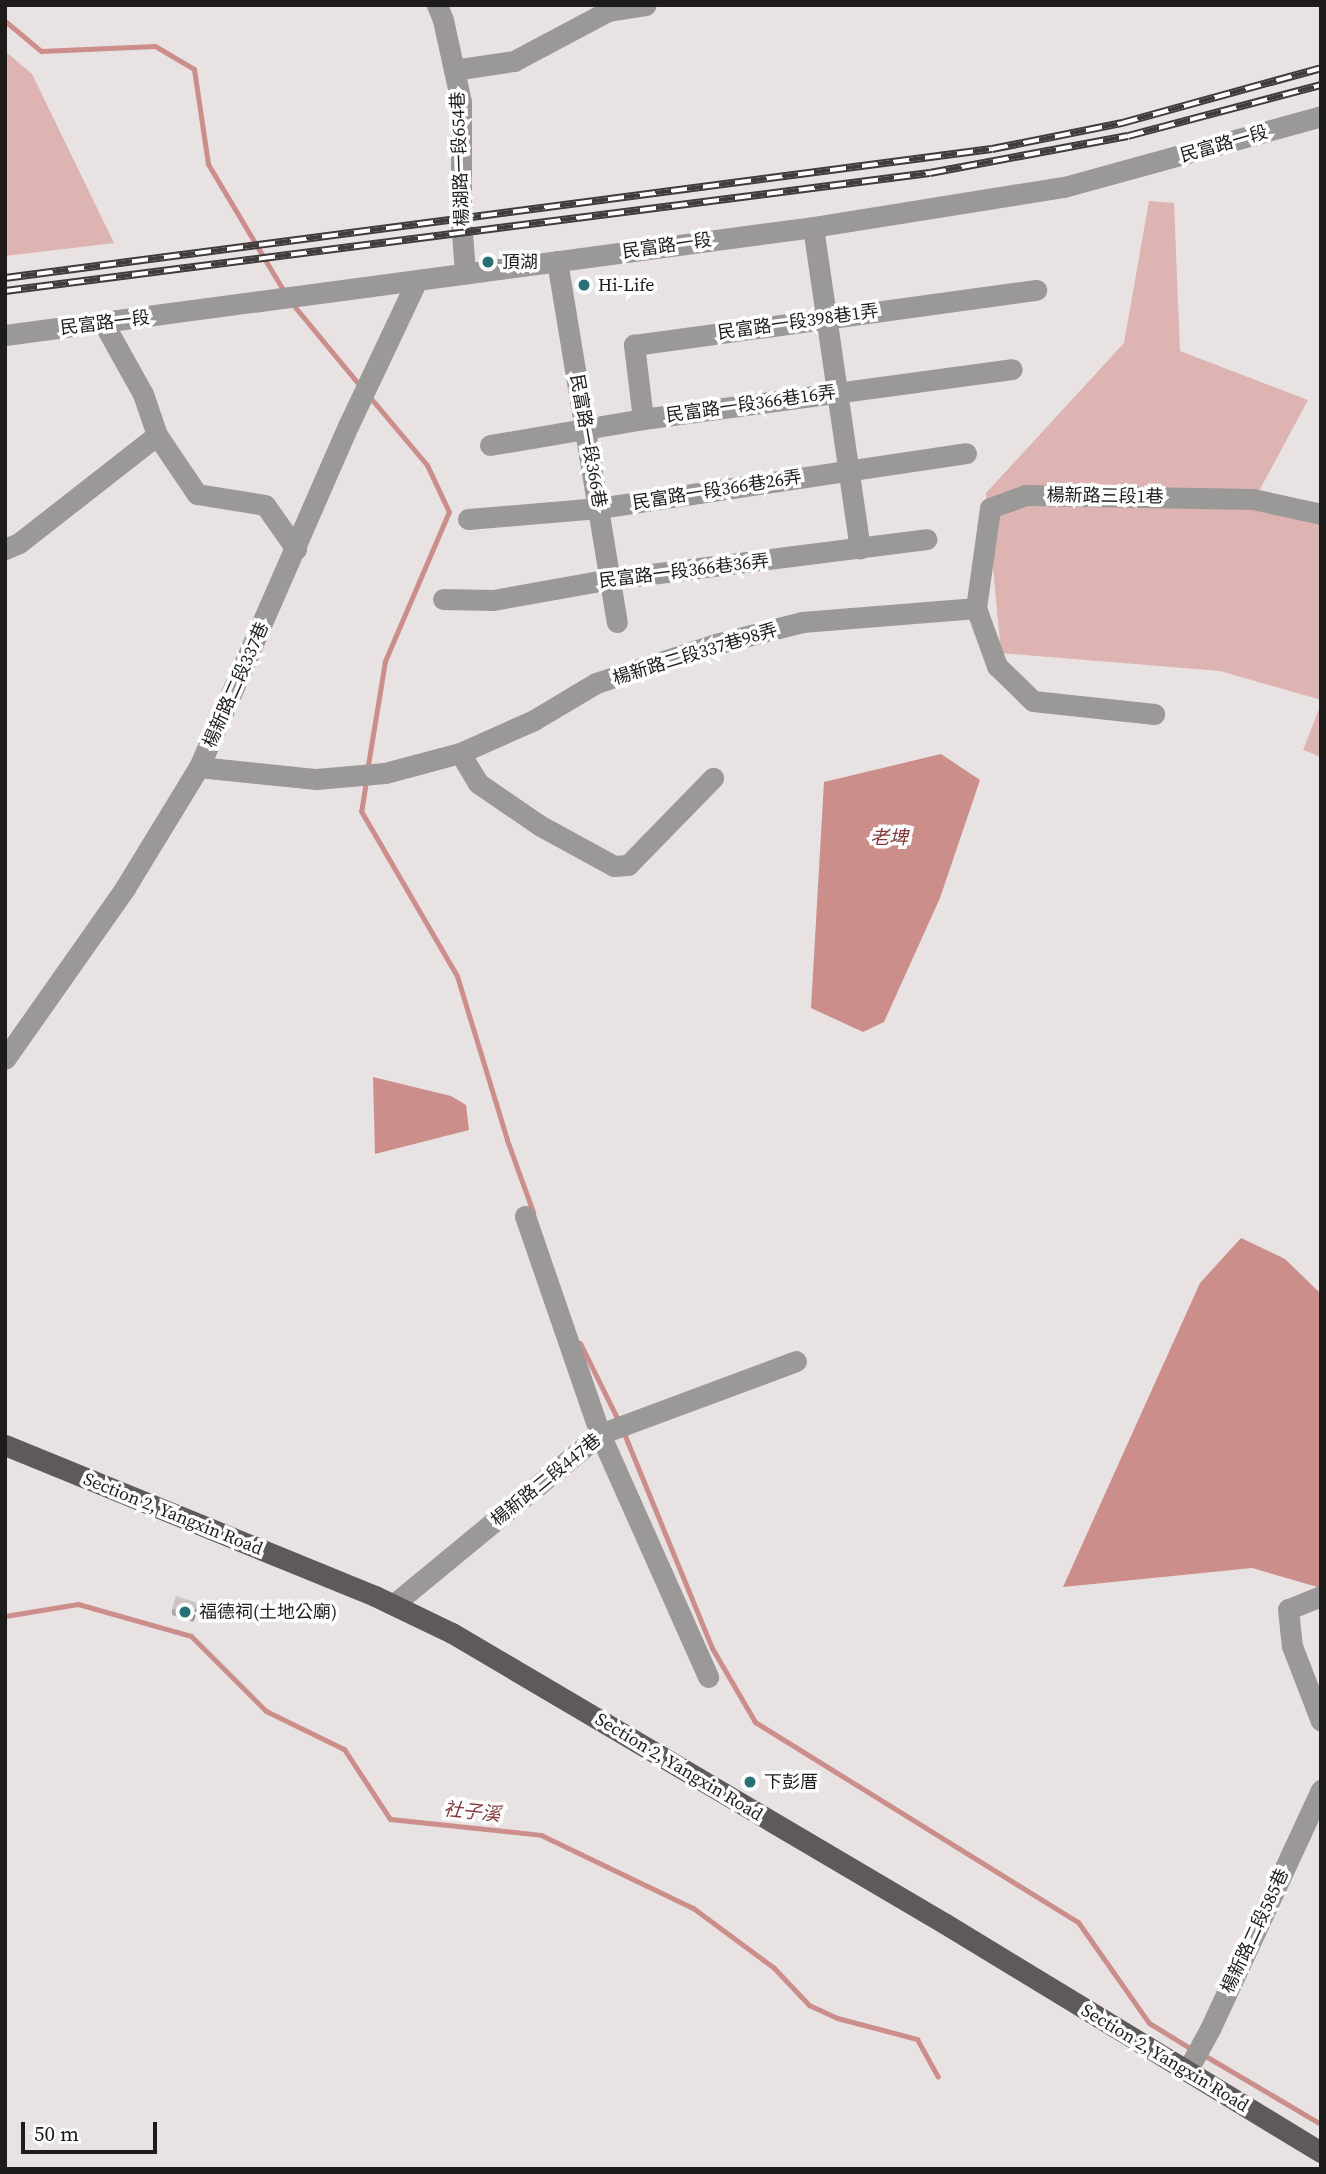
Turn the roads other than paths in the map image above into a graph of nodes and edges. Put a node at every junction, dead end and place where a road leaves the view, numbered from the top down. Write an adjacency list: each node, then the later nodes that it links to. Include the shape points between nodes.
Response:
1 (437, 5): 3 (street, 楊湖路一段654巷)
2 (646, 5): 3 (street, via 608,11 514,61)
3 (454, 69): 7 (street, 楊湖路一段654巷, via 461,102)
4 (1321, 117): 5 (street, 民富路一段, via 1075,184)
5 (813, 227): 6 (street, 民富路一段); 10 (street)
6 (557, 261): 7 (street, 民富路一段); 16 (street, 民富路一段366巷)
7 (466, 274): 8 (street, 民富路一段)
8 (416, 282): 11 (street, 民富路一段); 26 (street, 楊新路二段337巷)
9 (1036, 290): 10 (street, 民富路一段398巷1弄)
10 (825, 318): 14 (street); 15 (street, 民富路一段398巷1弄, via 634,345)
11 (104, 324): 12 (street, 民富路一段); 17 (street, via 143,394)
12 (5, 335)
13 (1012, 369): 14 (street, 民富路一段366巷16弄)
14 (835, 391): 15 (street, 民富路一段366巷16弄); 20 (street)
15 (643, 419): 16 (street, 民富路一段366巷16弄)
16 (586, 428): 18 (street, 民富路一段366巷16弄); 21 (street, 民富路一段366巷)
17 (157, 435): 25 (street); 26 (street, via 197,494 265,505)
18 (490, 445)
19 (966, 453): 20 (street, 民富路一段366巷26弄)
20 (846, 470): 21 (street, 民富路一段366巷26弄); 27 (street)
21 (599, 508): 23 (street, 民富路一段366巷26弄); 28 (street, 民富路一段366巷)
22 (1321, 514): 30 (street, 楊新路三段1巷, via 1253,499 1025,495 990,508)
23 (468, 519)
24 (926, 539): 27 (street, 民富路一段366巷36弄)
25 (5, 549)
26 (296, 549): 34 (street, 楊新路二段337巷)
27 (860, 550): 28 (street, 民富路一段366巷36弄)
28 (611, 579): 29 (street, 民富路一段366巷36弄, via 493,600); 31 (street, 民富路一段366巷)
29 (443, 600)
30 (976, 608): 32 (street, via 997,666 1032,701); 33 (street, 楊新路二段337巷98弄, via 802,622 716,644 596,683 534,720)
31 (617, 622)
32 (1154, 714)
33 (460, 753): 34 (street, 楊新路二段337巷98弄, via 385,773 316,779); 35 (street, via 478,783 539,825 614,866 628,865)
34 (199, 767): 36 (street, 楊新路二段337巷, via 125,888)
35 (713, 778)
36 (5, 1059)
37 (526, 1216): 39 (street)
38 (796, 1361): 39 (street, 楊新路二段447巷)
39 (600, 1434): 42 (street, 楊新路二段447巷); 43 (street)
40 (5, 1445): 42 (main road, Section 2, Yangxin Road)
41 (1321, 1596): 44 (street, via 1288,1609 1292,1646)
42 (394, 1604): 46 (main road, Section 2, Yangxin Road, via 452,1633)
43 (708, 1677)
44 (1321, 1721)
45 (1321, 1790): 46 (street, 楊新路二段585巷)
46 (1187, 2071): 47 (main road, Section 2, Yangxin Road)
47 (1321, 2152)

